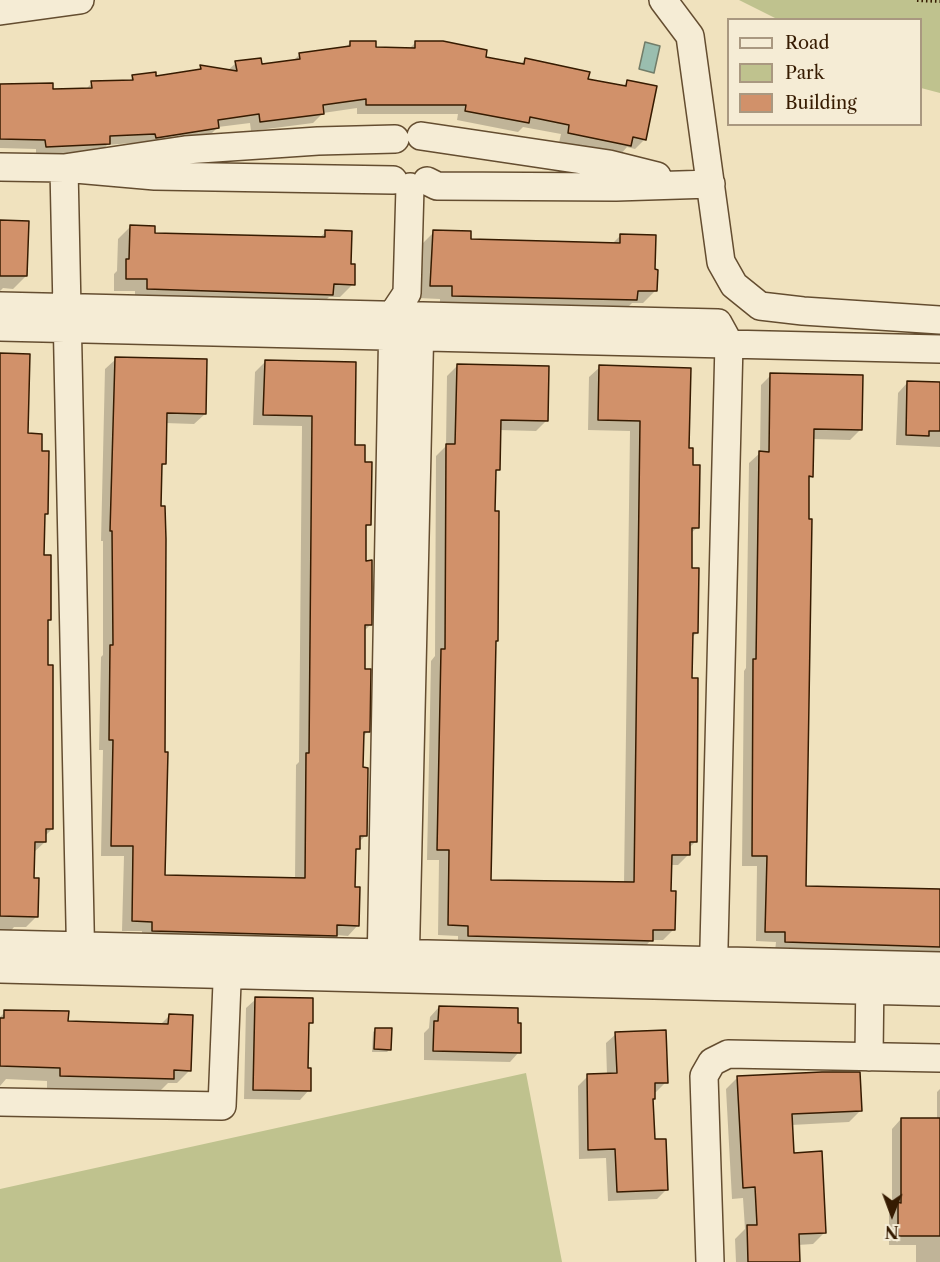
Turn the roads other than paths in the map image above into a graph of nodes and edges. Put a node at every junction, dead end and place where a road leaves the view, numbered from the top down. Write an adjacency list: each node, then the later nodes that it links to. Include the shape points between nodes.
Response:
1 (80, 0): 3 (street)
2 (663, 0): 8 (street, via 690,36)
3 (0, 11)
4 (408, 138): 6 (street, via 185,150); 7 (street, via 389,146 385,164 388,172); 7 (street, via 429,141 438,157 434,175); 8 (street, via 609,164)
5 (0, 167): 6 (street)
6 (64, 168): 7 (street, via 155,176); 10 (street)
7 (410, 182): 8 (street, via 436,186); 11 (street)
8 (702, 184): 12 (street, via 721,262 734,285 760,306)
9 (0, 306): 10 (street)
10 (68, 318): 11 (street); 13 (street); 17 (street)
11 (407, 319): 14 (street); 19 (street)
12 (940, 320)
13 (0, 327)
14 (729, 343): 15 (street); 22 (street)
15 (940, 349)
16 (0, 944): 17 (street)
17 (81, 959): 18 (street); 21 (street)
18 (228, 962): 19 (street); 27 (street, via 222,1106)
19 (393, 966): 22 (street)
20 (940, 966): 23 (street)
21 (0, 969)
22 (713, 973): 23 (street)
23 (870, 977): 24 (street); 25 (street)
24 (940, 992)
25 (869, 1057): 26 (street); 28 (street, via 728,1054 712,1062 704,1076)
26 (940, 1058)
27 (0, 1102)
28 (710, 1262)

